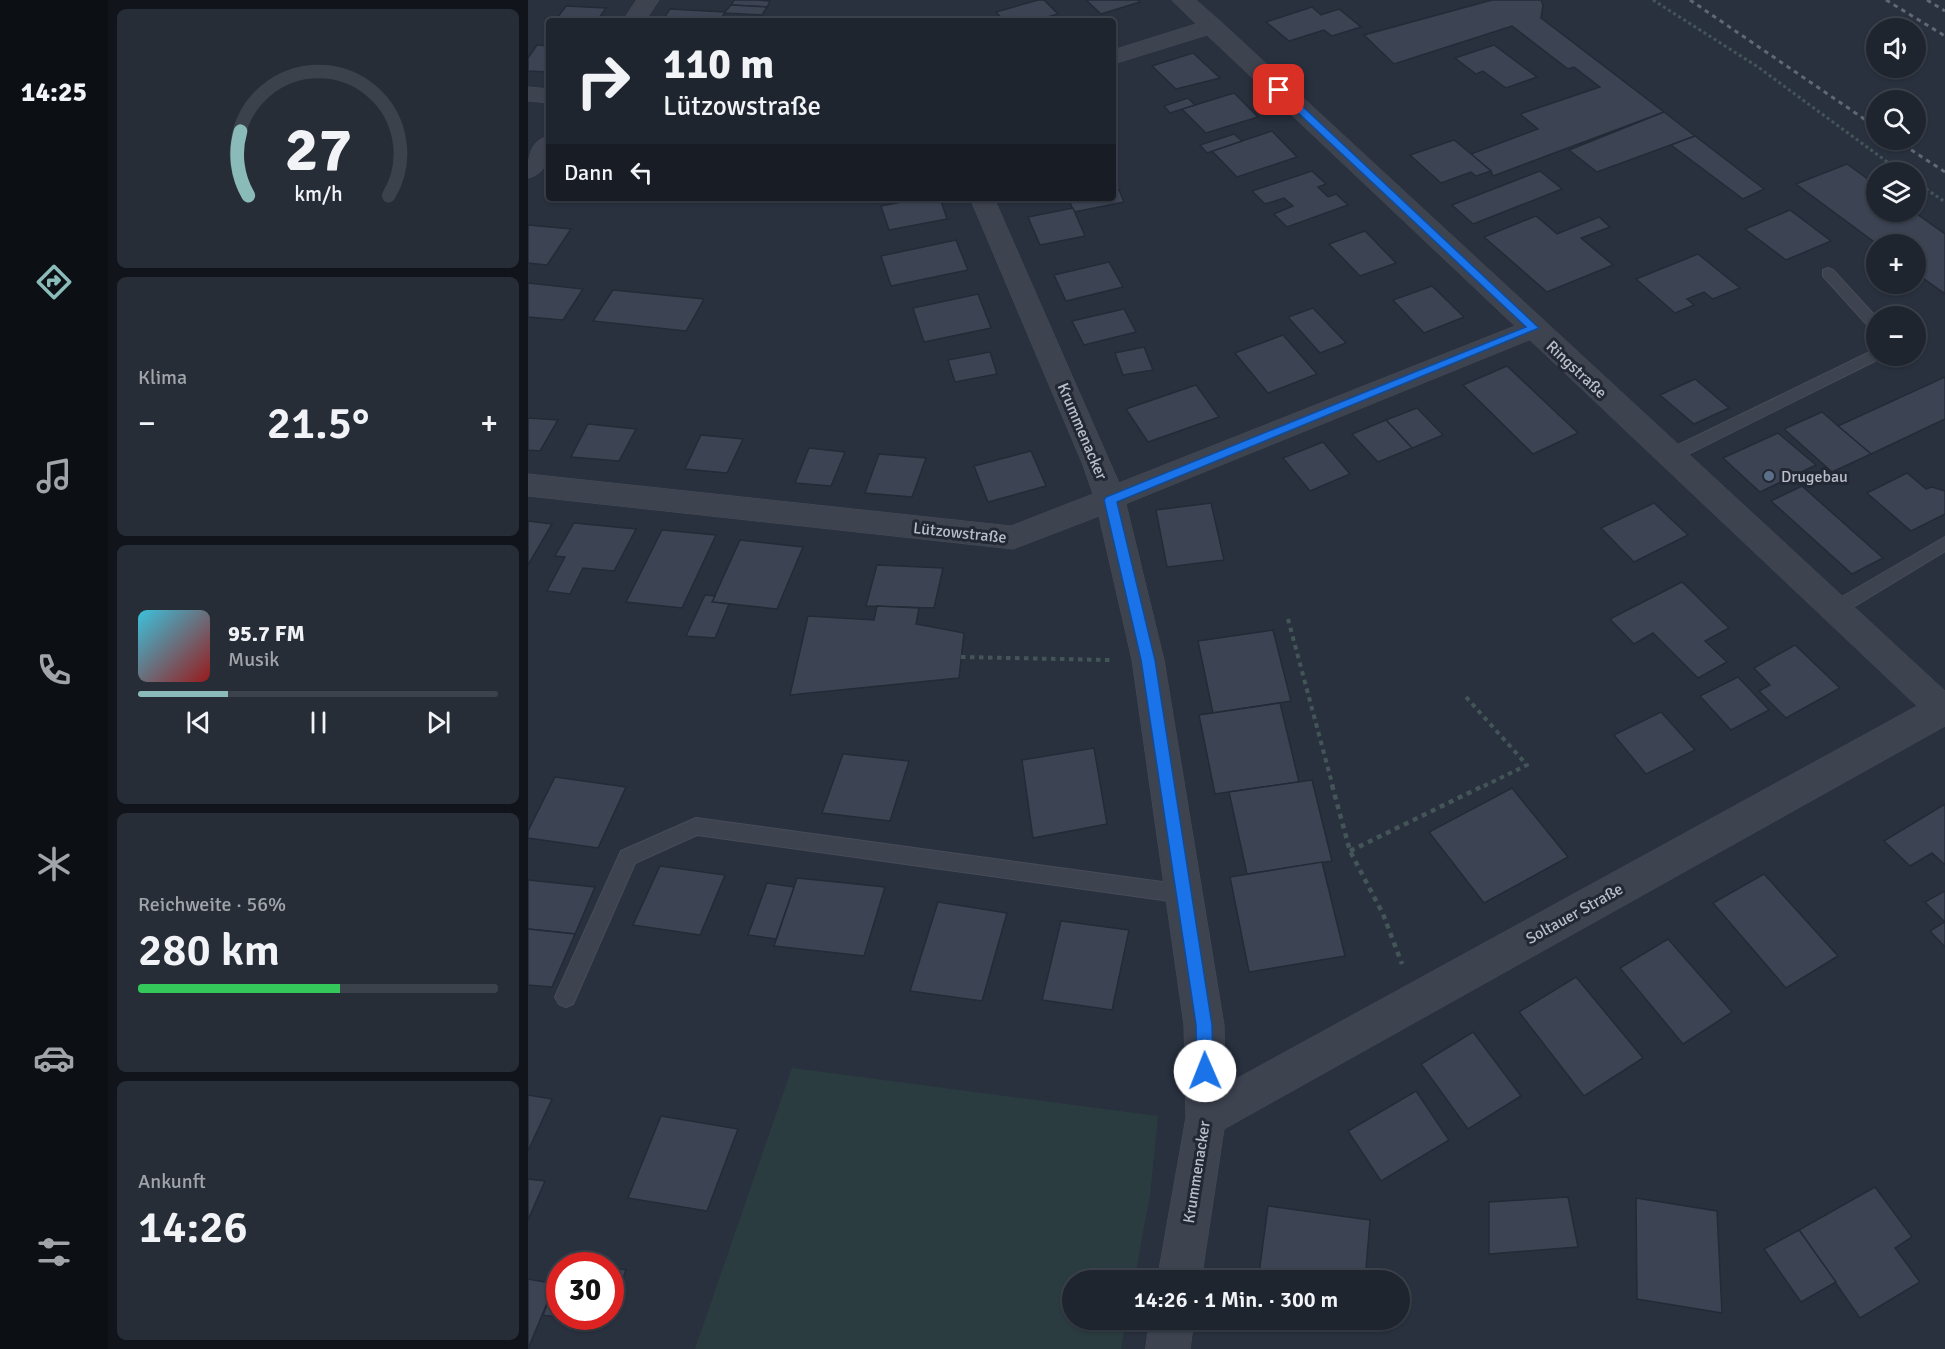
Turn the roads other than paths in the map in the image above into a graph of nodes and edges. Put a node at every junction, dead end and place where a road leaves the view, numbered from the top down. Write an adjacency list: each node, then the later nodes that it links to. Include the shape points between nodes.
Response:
1 (648, 0): 3 (street)
2 (1183, 0): 4 (street, Ringstraße)
3 (636, 18)
4 (1212, 26): 5 (street); 13 (street, Ringstraße)
5 (1116, 56)
6 (528, 94): 7 (street)
7 (546, 96)
8 (546, 147): 9 (street)
9 (528, 171)
10 (983, 201): 17 (street, Krummenacker)
11 (1828, 273): 12 (lane)
12 (1866, 315)
13 (1534, 328): 15 (street, Ringstraße); 17 (street, Lützowstraße)
14 (1866, 359): 15 (lane)
15 (1670, 456): 19 (street, Ringstraße)
16 (528, 485): 17 (street, Lützowstraße, via 1013,538)
17 (1110, 500): 21 (street, Krummenacker, via 1148,660)
18 (1945, 543): 19 (lane)
19 (1834, 610): 20 (street, Ringstraße)
20 (1944, 709): 23 (street, Soltauer Straße)
21 (1184, 894): 22 (lane, via 696,826 628,857); 23 (street, Krummenacker, via 1204,1025)
22 (566, 997)
23 (1206, 1118): 24 (street, Krummenacker)
24 (1181, 1270)
25 (1170, 1330): 26 (street)
26 (1167, 1349)

